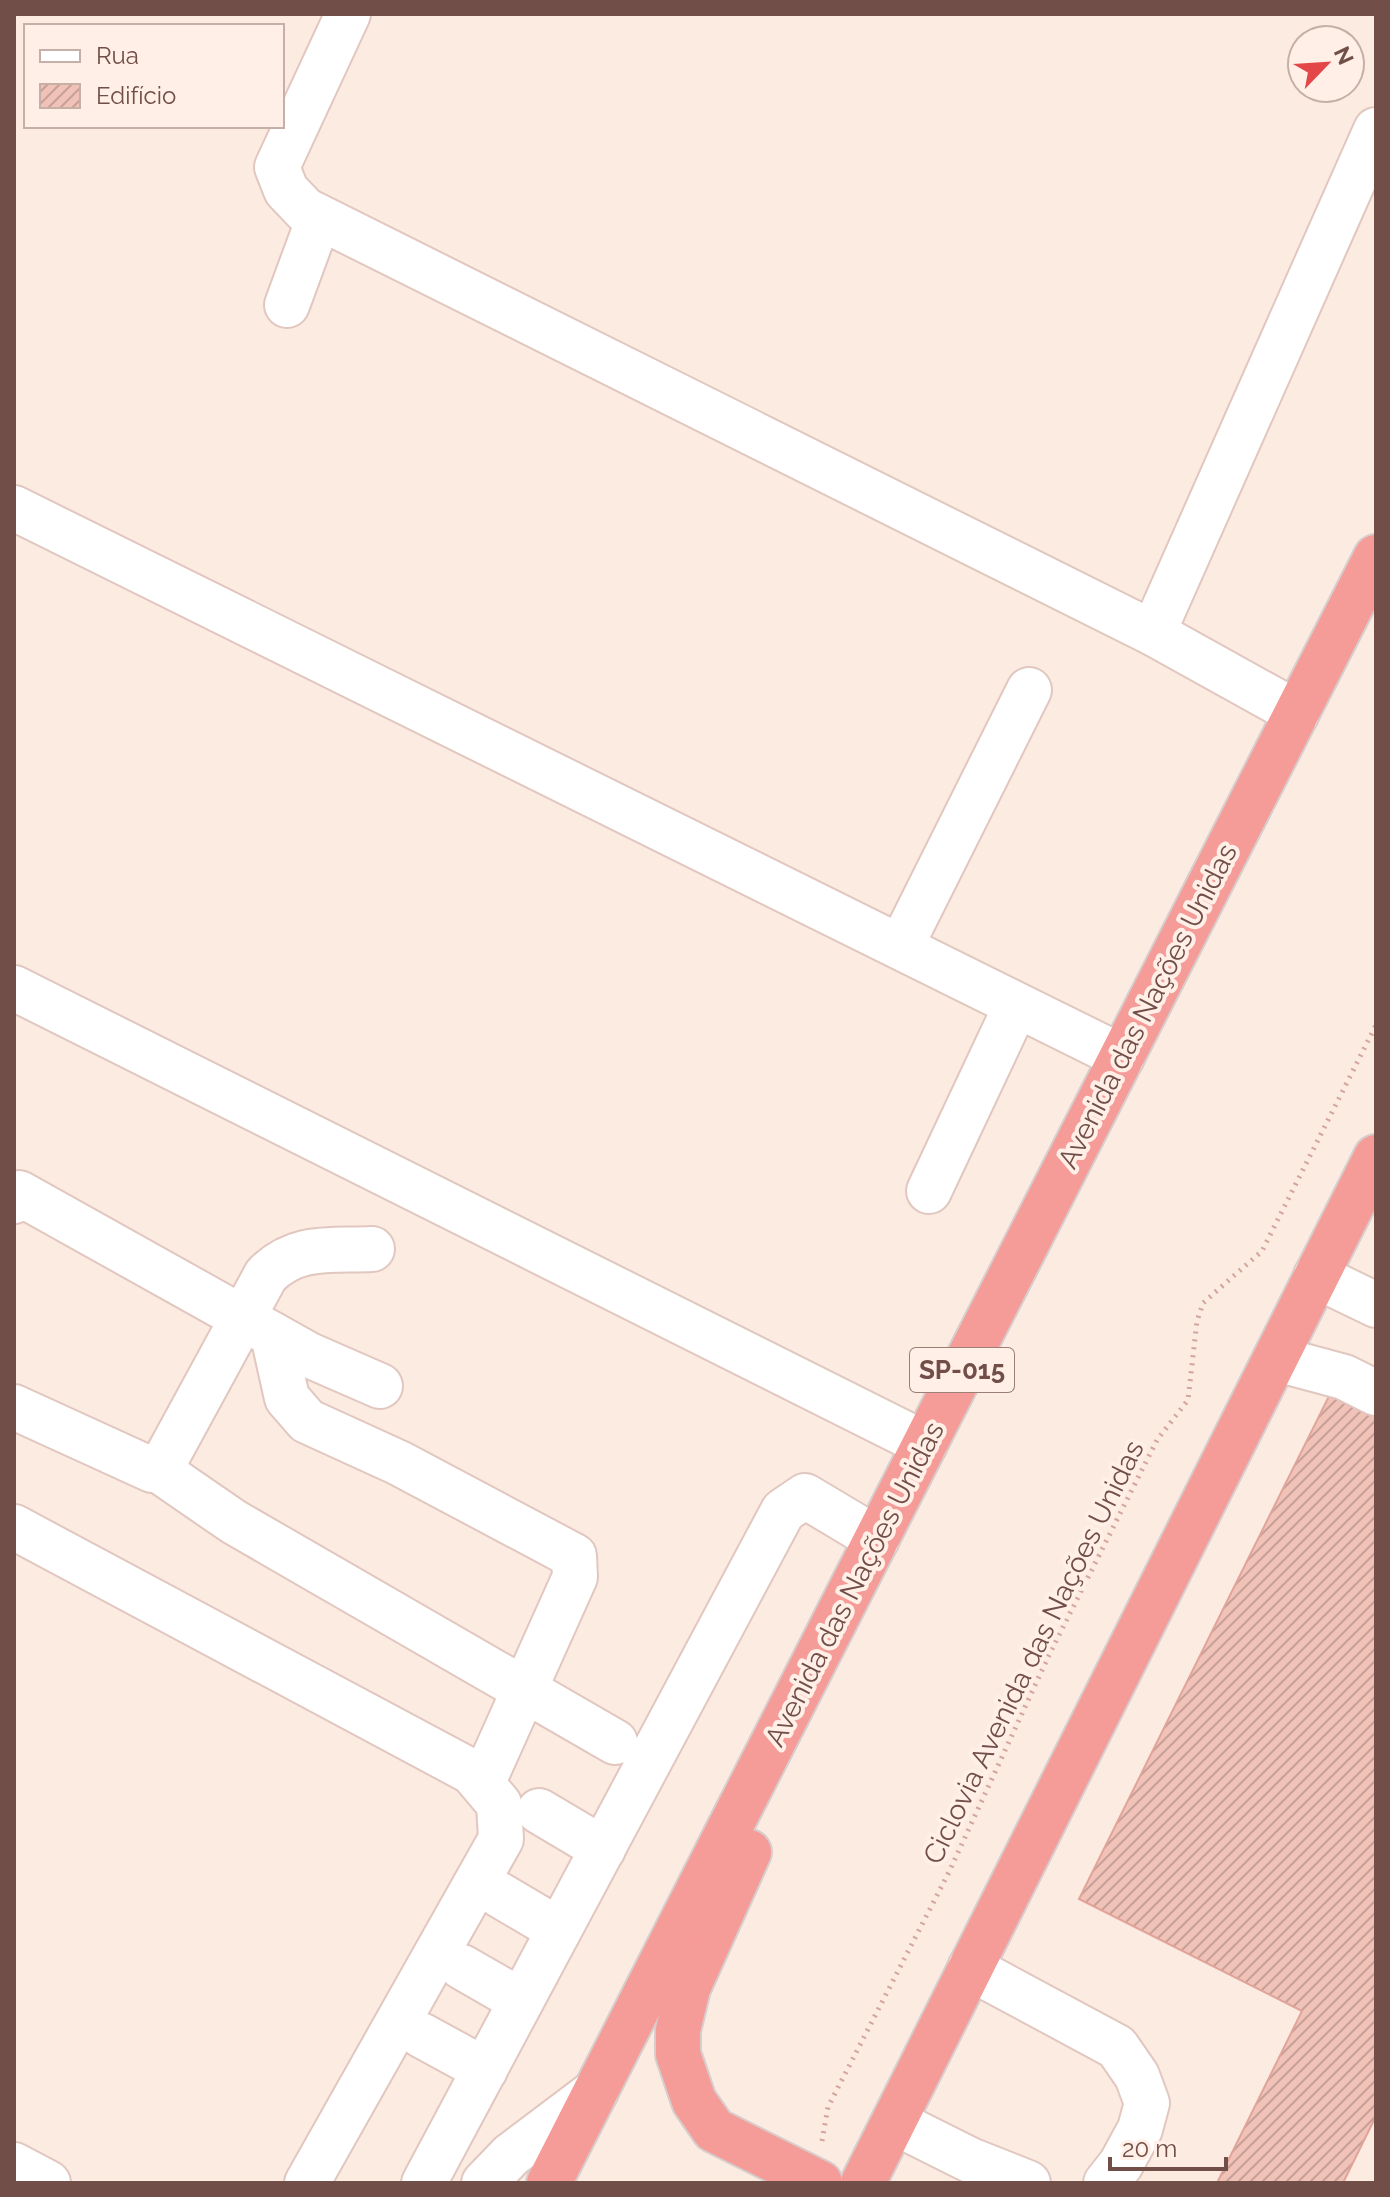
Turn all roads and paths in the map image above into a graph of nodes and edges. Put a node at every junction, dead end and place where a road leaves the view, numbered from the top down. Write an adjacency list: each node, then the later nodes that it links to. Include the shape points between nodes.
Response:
1 (348, 14): 3 (street, via 277,167 286,190)
2 (1376, 130): 7 (street)
3 (319, 218): 4 (street); 7 (street)
4 (287, 305)
5 (14, 508): 10 (street)
6 (1375, 561): 9 (highway, Avenida das Nações Unidas / SP-015)
7 (1153, 633): 9 (street)
8 (1029, 690): 10 (street)
9 (1297, 713): 14 (highway, Avenida das Nações Unidas / SP-015)
10 (901, 946): 12 (street)
11 (14, 988): 26 (street)
12 (1016, 1006): 14 (street); 16 (street)
13 (1376, 1025): 46 (path, Ciclovia Avenida das Nações Unidas, via 1262,1251 1203,1303 1188,1400 1157,1440 1049,1655 949,1872 828,2107)
14 (1122, 1057): 26 (highway, Avenida das Nações Unidas / SP-015)
15 (1376, 1157): 19 (highway)
16 (929, 1191)
17 (16, 1195): 21 (street)
18 (372, 1249): 21 (street, via 297,1253 281,1261 266,1275)
19 (1316, 1276): 20 (street); 22 (highway)
20 (1376, 1305)
21 (258, 1326): 23 (street); 27 (street); 30 (street, via 287,1398 307,1421 399,1463 574,1556 575,1577)
22 (1277, 1359): 24 (street, via 1344,1377); 39 (highway)
23 (380, 1386)
24 (1376, 1393)
25 (14, 1407): 27 (street)
26 (925, 1444): 29 (highway, Avenida das Nações Unidas / SP-015)
27 (157, 1469): 30 (street, via 234,1522)
28 (14, 1527): 33 (street)
29 (877, 1539): 31 (highway, Avenida das Nações Unidas / SP-015); 35 (street, via 805,1496 783,1511)
30 (524, 1691): 32 (street); 33 (street)
31 (792, 1707): 43 (highway, Avenida das Nações Unidas / SP-015); 46 (highway, via 793,1751 688,1988 678,2054 694,2101 714,2130)
32 (615, 1742)
33 (483, 1782): 48 (street, via 499,1804 501,1839)
34 (539, 1811): 35 (street)
35 (603, 1849): 37 (street)
36 (498, 1894): 37 (street)
37 (559, 1930): 40 (street)
38 (462, 1967): 40 (street)
39 (970, 1968): 44 (highway); 54 (street, via 1117,2047 1137,2076 1147,2103 1140,2129)
40 (521, 2001): 42 (street)
41 (421, 2035): 42 (street)
42 (485, 2070): 49 (street)
43 (596, 2091): 50 (street, via 511,2155); 51 (highway, Avenida das Nações Unidas / SP-015)
44 (894, 2122): 52 (highway); 53 (street)
45 (14, 2165): 47 (street)
46 (812, 2179)
47 (48, 2183)
48 (307, 2183)
49 (424, 2183)
50 (484, 2183)
51 (549, 2183)
52 (863, 2183)
53 (1028, 2183)
54 (1106, 2183)

